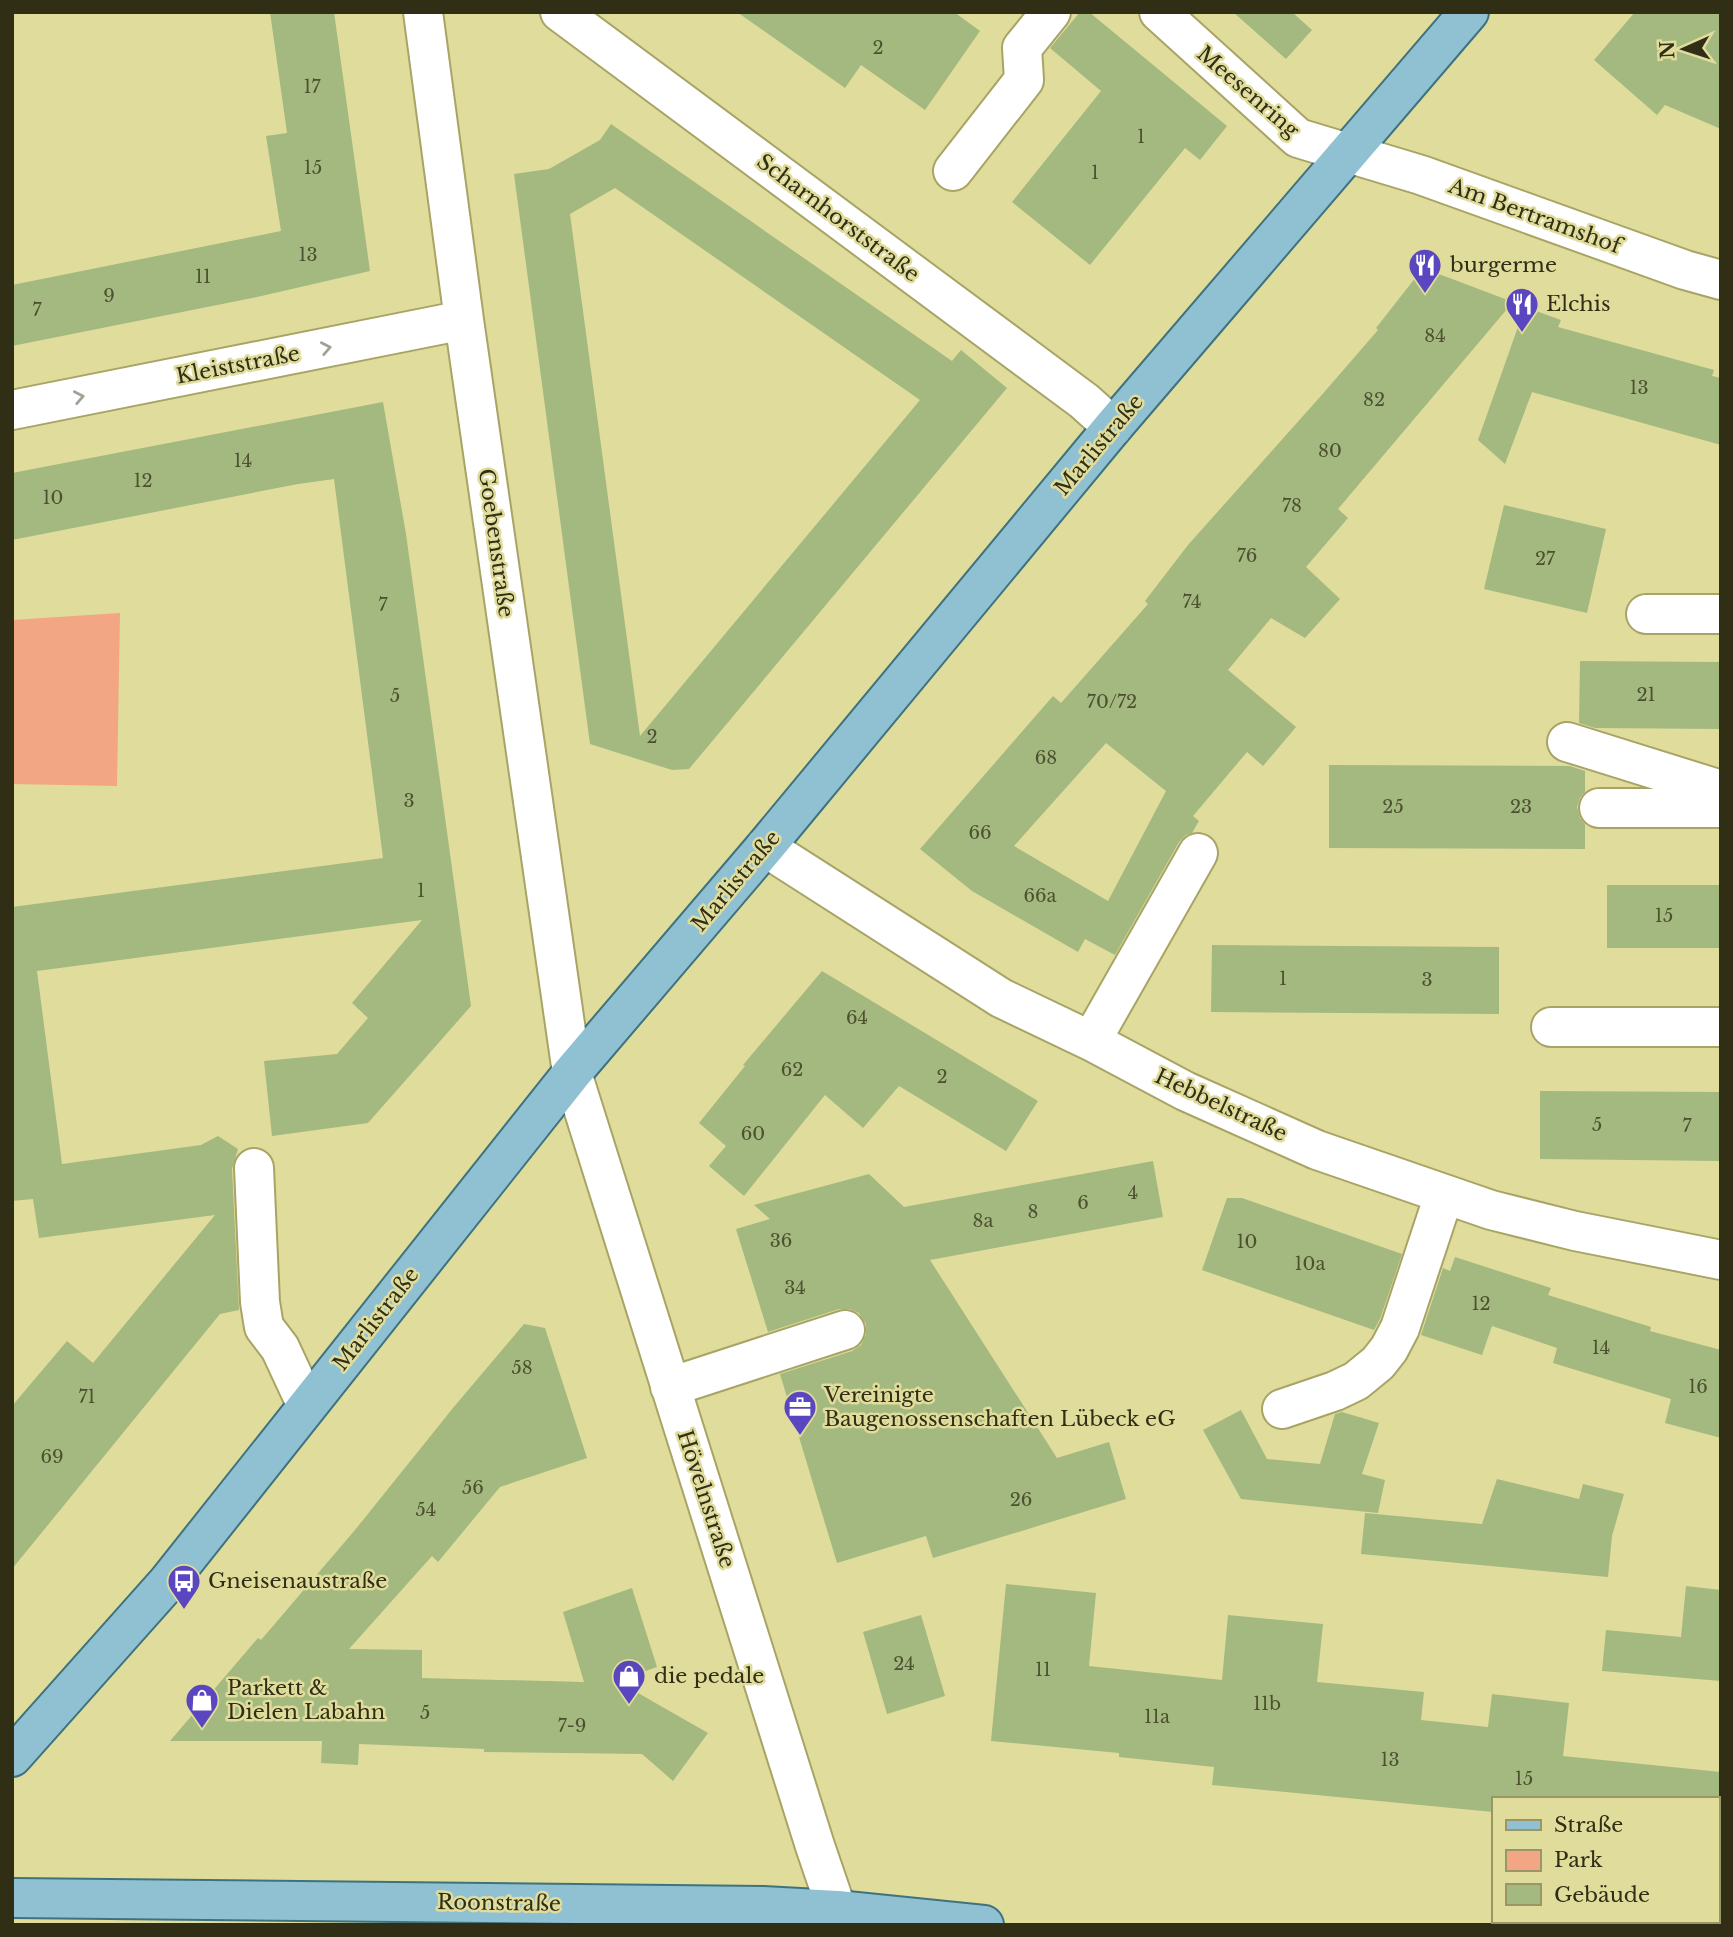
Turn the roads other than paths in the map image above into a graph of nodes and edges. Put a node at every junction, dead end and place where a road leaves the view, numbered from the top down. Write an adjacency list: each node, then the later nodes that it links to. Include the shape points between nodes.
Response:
1 (424, 12): 9 (street, Goebenstraße)
2 (560, 12): 11 (street, Scharnhorststraße)
3 (1051, 12): 7 (street, via 1022,48 1024,80)
4 (1159, 12): 6 (street, Meesenring, via 1298,138)
5 (1469, 12): 6 (main road, Marlistraße)
6 (1348, 154): 8 (street, Am Bertramshof); 11 (main road, Marlistraße)
7 (953, 171)
8 (1721, 280)
9 (464, 320): 10 (street, Kleiststraße, one-way to 9); 23 (street, Goebenstraße)
10 (12, 410)
11 (1113, 427): 18 (main road, Marlistraße)
12 (1646, 614): 13 (street)
13 (1721, 614)
14 (1567, 742): 15 (street)
15 (1721, 790)
16 (1599, 808): 17 (street)
17 (1721, 808)
18 (765, 847): 22 (street, Hebbelstraße, via 1001,998); 23 (main road, Marlistraße)
19 (1198, 853): 22 (street)
20 (1551, 1027): 21 (street)
21 (1721, 1027)
22 (1091, 1041): 25 (street, Hebbelstraße, via 1185,1091 1317,1150)
23 (572, 1073): 28 (street, Hövelnstraße); 29 (main road, Marlistraße)
24 (254, 1168): 29 (street, via 264,1327)
25 (1444, 1195): 26 (street, Hebbelstraße, via 1563,1228); 30 (street, via 1389,1349 1356,1381)
26 (1721, 1260)
27 (845, 1330): 28 (street)
28 (670, 1387): 33 (street, Hövelnstraße)
29 (307, 1406): 31 (main road, Marlistraße, via 167,1583)
30 (1282, 1409)
31 (12, 1758)
32 (12, 1898): 33 (main road, Roonstraße, via 763,1906)
33 (840, 1918): 34 (main road, Roonstraße)
34 (984, 1925)

